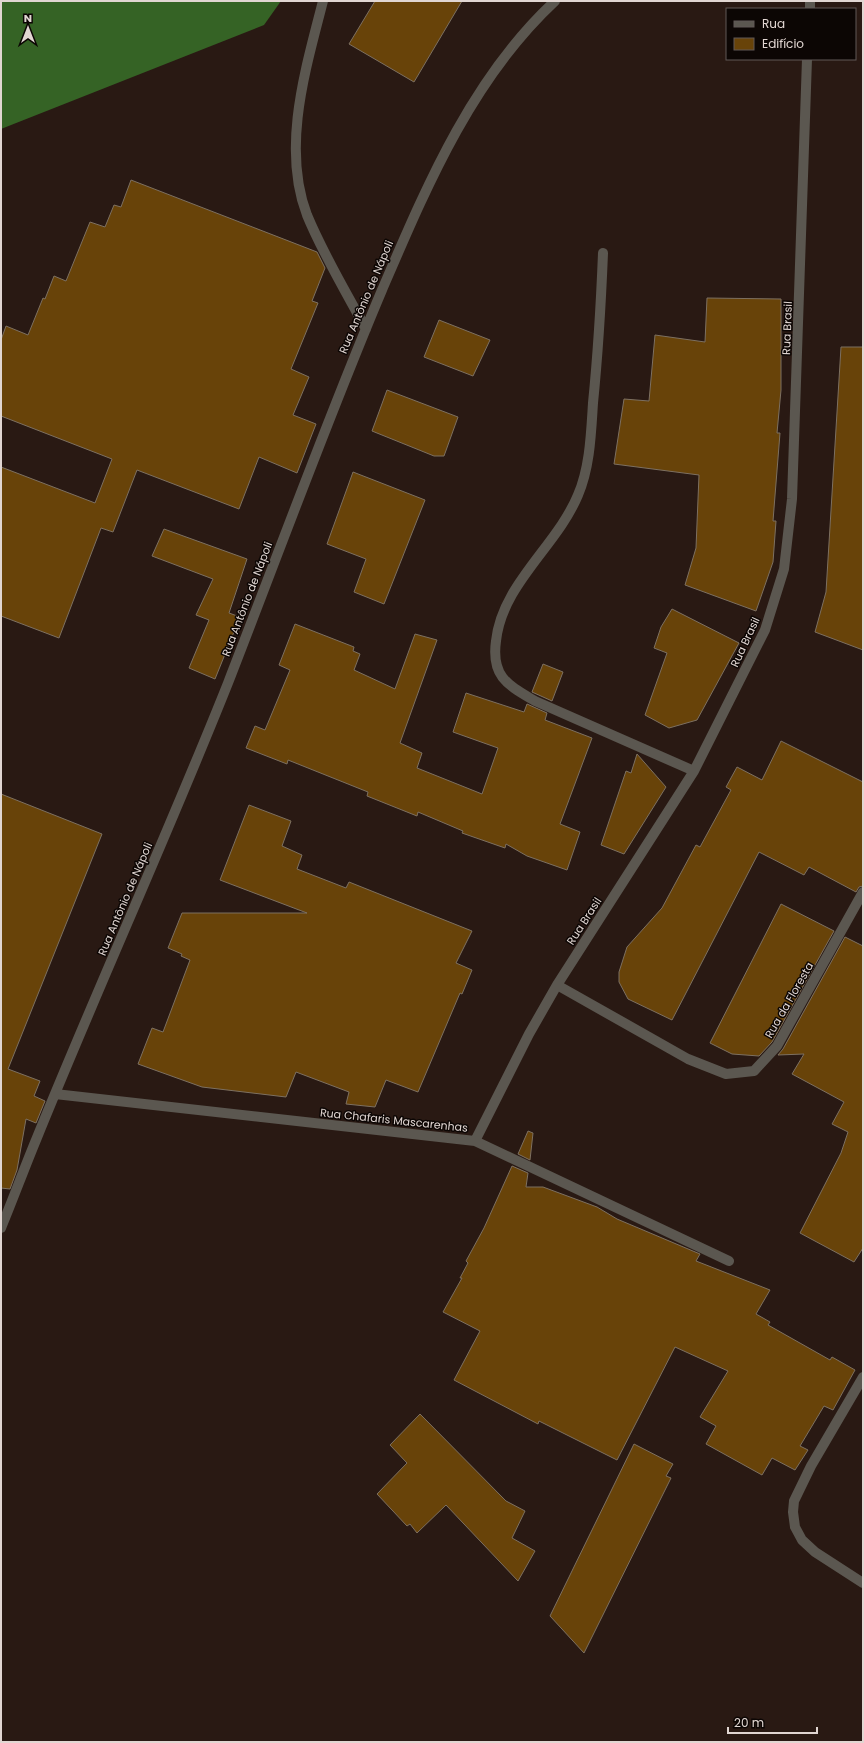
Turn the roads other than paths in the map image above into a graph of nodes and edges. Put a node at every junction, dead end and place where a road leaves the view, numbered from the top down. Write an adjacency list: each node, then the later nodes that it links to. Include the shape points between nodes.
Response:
1 (323, 1): 5 (street, via 296,130 296,172 307,214)
2 (555, 1): 5 (street, Rua Antônio de Nápoli, via 505,56 467,112 419,206)
3 (807, 60): 6 (street, Rua Brasil, via 792,499 784,569 765,630)
4 (603, 252): 6 (street, via 593,406 585,475 578,496 567,516 508,605 496,640 495,658 499,674 511,686 535,701)
5 (366, 328): 9 (street, Rua Antônio de Nápoli, via 224,692 143,890)
6 (694, 771): 8 (street, Rua Brasil)
7 (863, 892): 8 (street, Rua da Floresta, via 777,1046 754,1071 726,1074 688,1060)
8 (557, 985): 10 (street, Rua Brasil)
9 (55, 1094): 10 (street, Rua Chafaris Mascarenhas); 11 (street, Rua Antônio de Nápoli)
10 (475, 1141): 12 (street, Rua Chafaris Mascarenhas)
11 (1, 1228)
12 (729, 1262)
13 (863, 1377): 14 (street, via 799,1490 793,1512 795,1527 802,1540 815,1552)
14 (863, 1583)

